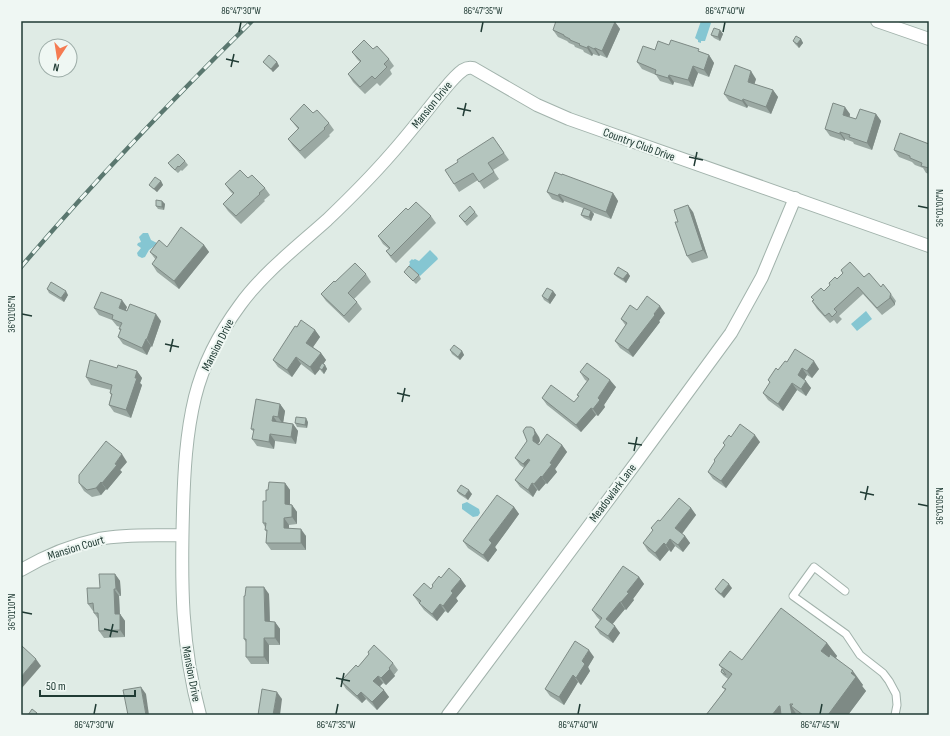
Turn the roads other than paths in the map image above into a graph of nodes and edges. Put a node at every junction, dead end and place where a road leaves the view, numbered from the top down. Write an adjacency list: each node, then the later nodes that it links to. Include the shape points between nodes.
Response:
1 (877, 21): 2 (street)
2 (929, 40)
3 (469, 67): 4 (street, Country Club Drive, via 558,115); 6 (street, Mansion Drive, via 450,82 380,167 258,284 232,317 211,356 194,403 185,460)
4 (795, 198): 5 (street, Country Club Drive); 10 (street, Meadowlark Lane, via 762,278 731,333)
5 (929, 246)
6 (182, 535): 7 (street, Mansion Court, via 99,539 52,554); 9 (street, Mansion Drive, via 185,645)
7 (21, 570)
8 (845, 590): 11 (lane, via 814,567 793,596 846,634 860,655 889,681 896,694)
9 (200, 715)
10 (448, 715)
11 (895, 715)

